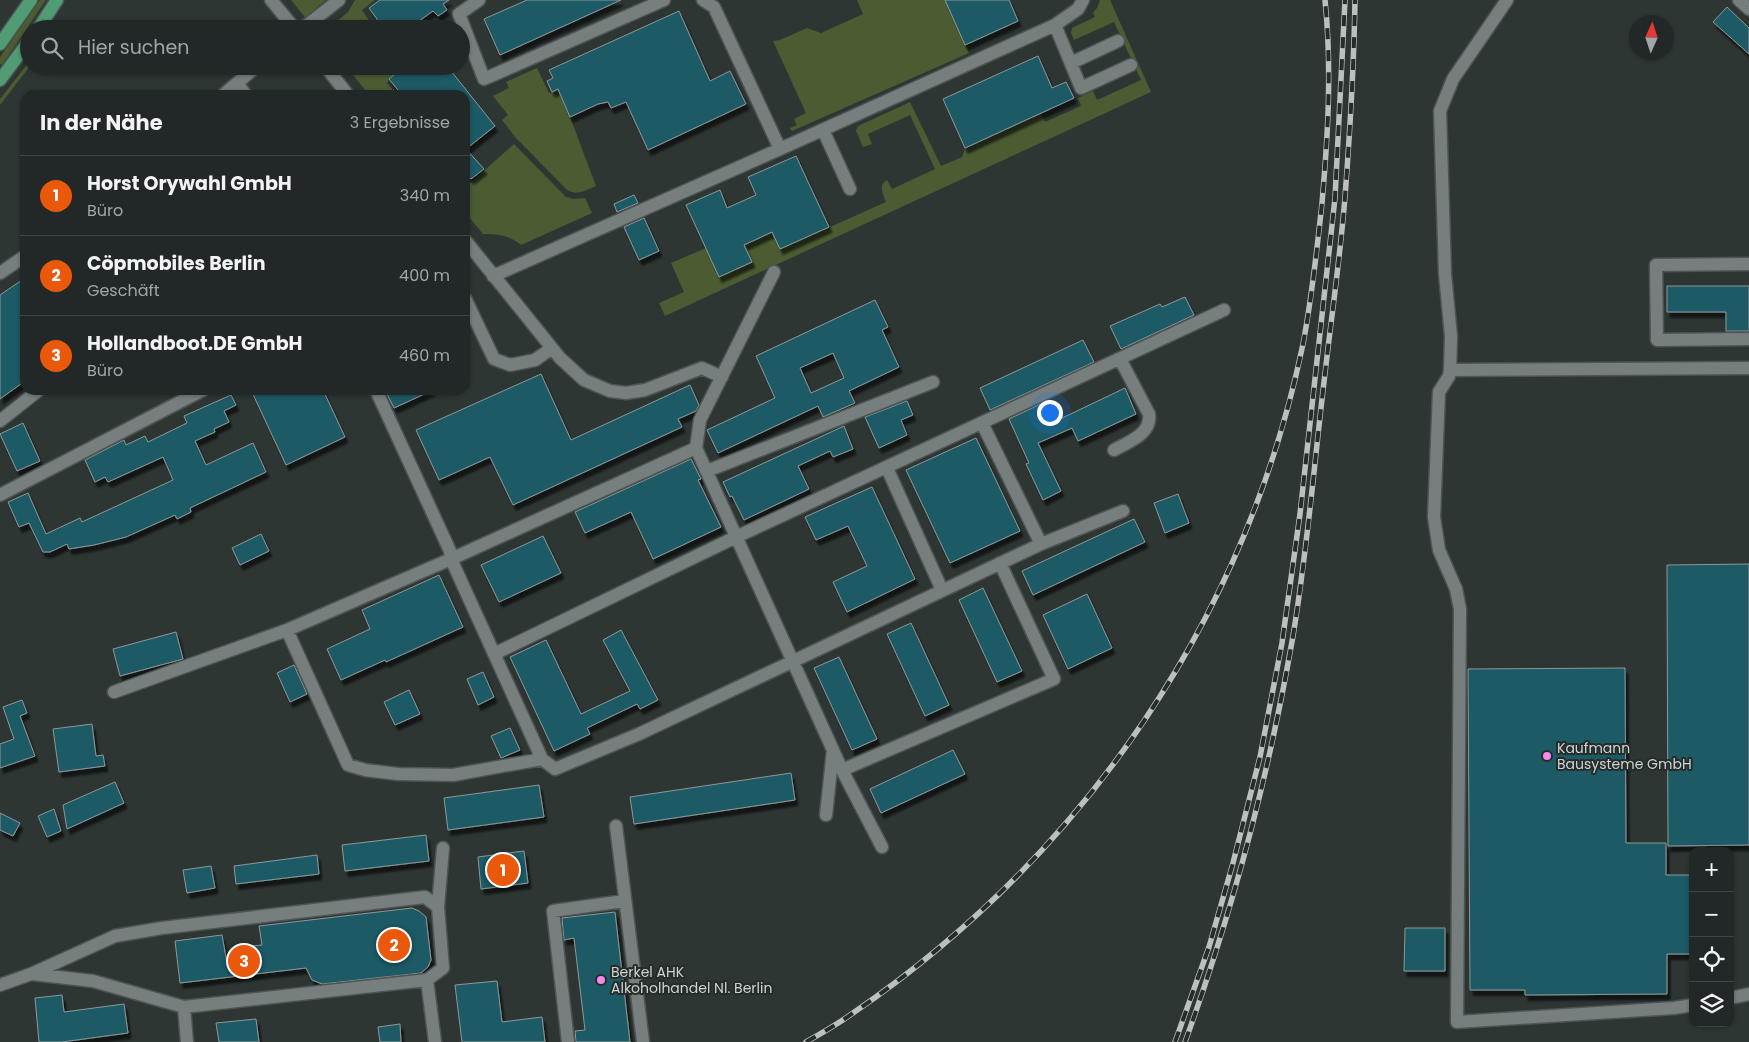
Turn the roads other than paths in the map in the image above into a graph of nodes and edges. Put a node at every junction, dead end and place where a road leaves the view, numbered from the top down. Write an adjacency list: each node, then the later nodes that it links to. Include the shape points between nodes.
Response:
1 (31, 0): 19 (main road)
2 (58, 0): 12 (main road)
3 (271, 0): 13 (lane)
4 (339, 0): 14 (lane)
5 (479, 0): 15 (lane, via 459,14)
6 (664, 0): 18 (lane, via 484,79)
7 (703, 0): 31 (lane, via 714,6)
8 (1083, 0): 16 (lane, via 1078,9)
9 (1507, 0): 45 (lane, via 1453,79 1440,111)
10 (1739, 0): 11 (lane)
11 (1749, 9)
12 (44, 20)
13 (288, 20)
14 (313, 20)
15 (461, 20)
16 (1055, 25): 21 (lane); 30 (lane)
17 (1118, 41): 21 (lane)
18 (470, 43)
19 (0, 44)
20 (20, 52): 23 (main road)
21 (1071, 62): 22 (lane, via 1082,88)
22 (1131, 65)
23 (1, 75)
24 (246, 75): 26 (lane)
25 (332, 75): 29 (lane)
26 (237, 83): 27 (lane); 28 (lane)
27 (229, 90)
28 (242, 90)
29 (344, 90)
30 (823, 130): 31 (lane); 32 (lane)
31 (780, 149): 38 (lane)
32 (850, 189)
33 (470, 246): 38 (lane)
34 (20, 259): 37 (lane)
35 (1749, 264): 41 (lane, via 1656,265 1656,274 1657,340)
36 (774, 272): 46 (lane)
37 (0, 273)
38 (493, 276): 42 (lane)
39 (470, 308): 42 (lane, via 494,358 510,366 535,360)
40 (1224, 310): 43 (lane)
41 (1749, 339)
42 (552, 348): 46 (lane, via 584,380 610,392 645,390 702,368)
43 (1120, 359): 52 (lane); 54 (lane, via 1150,420 1141,435)
44 (1749, 368): 45 (lane)
45 (1450, 370): 82 (lane, via 1439,392 1434,517 1440,550 1456,589 1460,609 1457,1022)
46 (722, 377): 53 (lane, via 700,420)
47 (933, 382): 56 (lane)
48 (33, 395): 51 (lane)
49 (193, 395): 57 (lane)
50 (378, 395): 61 (lane)
51 (0, 421)
52 (982, 424): 55 (lane); 60 (lane)
53 (696, 448): 56 (lane); 61 (lane)
54 (1114, 450)
55 (887, 468): 59 (lane); 63 (lane)
56 (707, 471): 59 (lane)
57 (0, 495)
58 (1123, 510): 60 (lane)
59 (736, 537): 65 (lane); 66 (lane)
60 (1041, 544): 62 (lane)
61 (451, 559): 64 (lane); 65 (lane)
62 (1000, 563): 63 (lane); 70 (lane, via 1054,679)
63 (942, 590): 66 (lane)
64 (287, 630): 67 (lane); 69 (lane, via 348,765 398,774 454,775)
65 (494, 654): 69 (lane)
66 (793, 662): 68 (lane); 69 (lane, via 639,734 555,769)
67 (114, 692)
68 (833, 750): 70 (lane); 71 (lane)
69 (542, 759)
70 (842, 770): 73 (lane)
71 (826, 815)
72 (616, 826): 75 (lane)
73 (882, 846)
74 (443, 848): 76 (lane)
75 (624, 901): 86 (lane, via 553,911); 87 (lane)
76 (438, 907): 77 (lane, via 425,897 162,928 115,936); 78 (lane, via 442,968)
77 (31, 974): 79 (lane); 83 (lane, via 93,981)
78 (427, 980): 83 (lane); 85 (lane)
79 (0, 985)
80 (1749, 994): 81 (lane)
81 (1734, 997)
82 (1689, 1005)
83 (184, 1007): 84 (lane)
84 (187, 1042)
85 (435, 1042)
86 (568, 1042)
87 (643, 1042)

